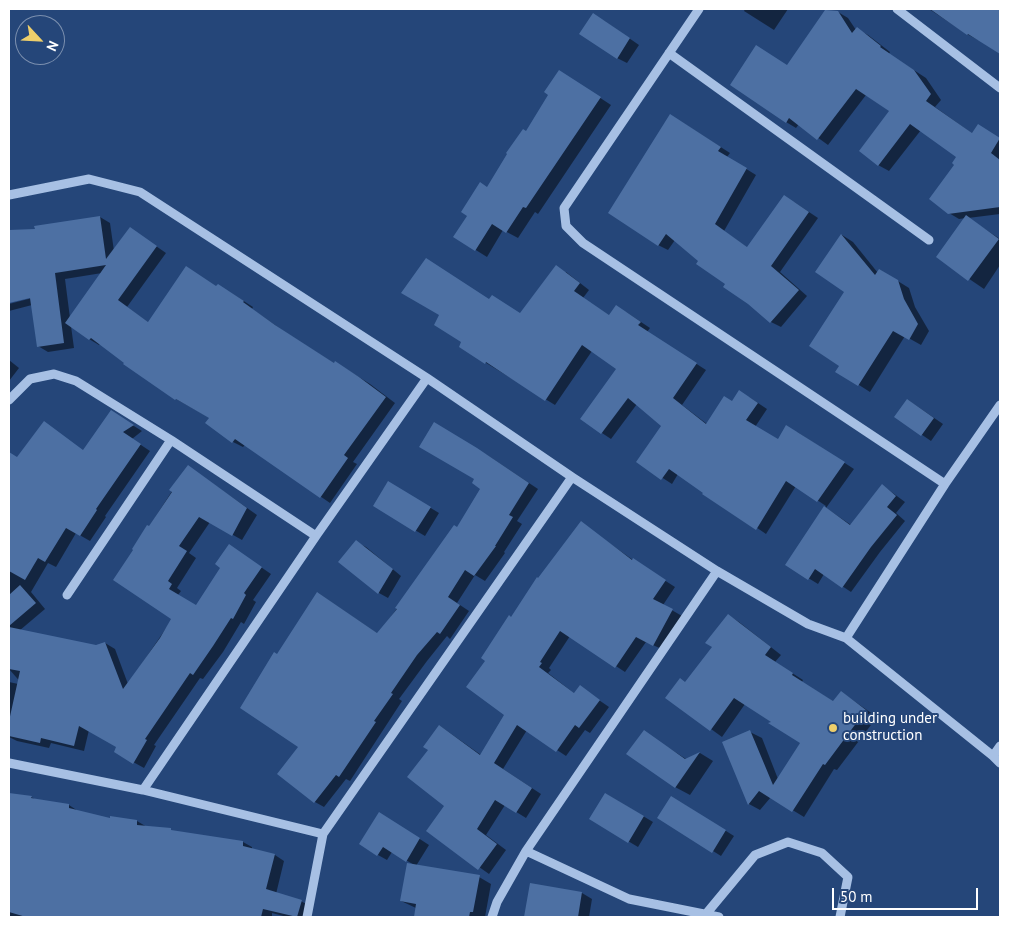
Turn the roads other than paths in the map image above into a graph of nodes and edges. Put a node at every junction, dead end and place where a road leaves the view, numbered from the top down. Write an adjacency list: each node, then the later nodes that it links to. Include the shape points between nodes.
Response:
1 (699, 9): 3 (street)
2 (897, 9): 4 (street)
3 (669, 53): 6 (street); 12 (street, via 564,208 566,226 583,243)
4 (1000, 88)
5 (9, 195): 7 (street, via 89,179 140,192)
6 (929, 240)
7 (427, 378): 11 (street); 13 (street)
8 (9, 400): 10 (street, via 30,379 54,374 76,381)
9 (1000, 405): 12 (street)
10 (171, 440): 13 (street); 15 (street)
11 (572, 477): 14 (street); 22 (street)
12 (945, 484): 16 (street)
13 (316, 536): 21 (street)
14 (717, 571): 16 (street, via 808,624); 23 (street)
15 (66, 595)
16 (846, 638): 18 (street)
17 (1000, 746): 18 (street)
18 (993, 756): 20 (street)
19 (9, 763): 21 (street)
20 (1000, 763)
21 (143, 790): 22 (street)
22 (324, 834): 25 (street)
23 (526, 852): 24 (street, via 629,899); 26 (street, via 497,902)
24 (706, 914): 27 (street); 28 (street, via 755,855 788,842 822,853 848,877)
25 (307, 917)
26 (492, 917)
27 (719, 917)
28 (840, 917)

